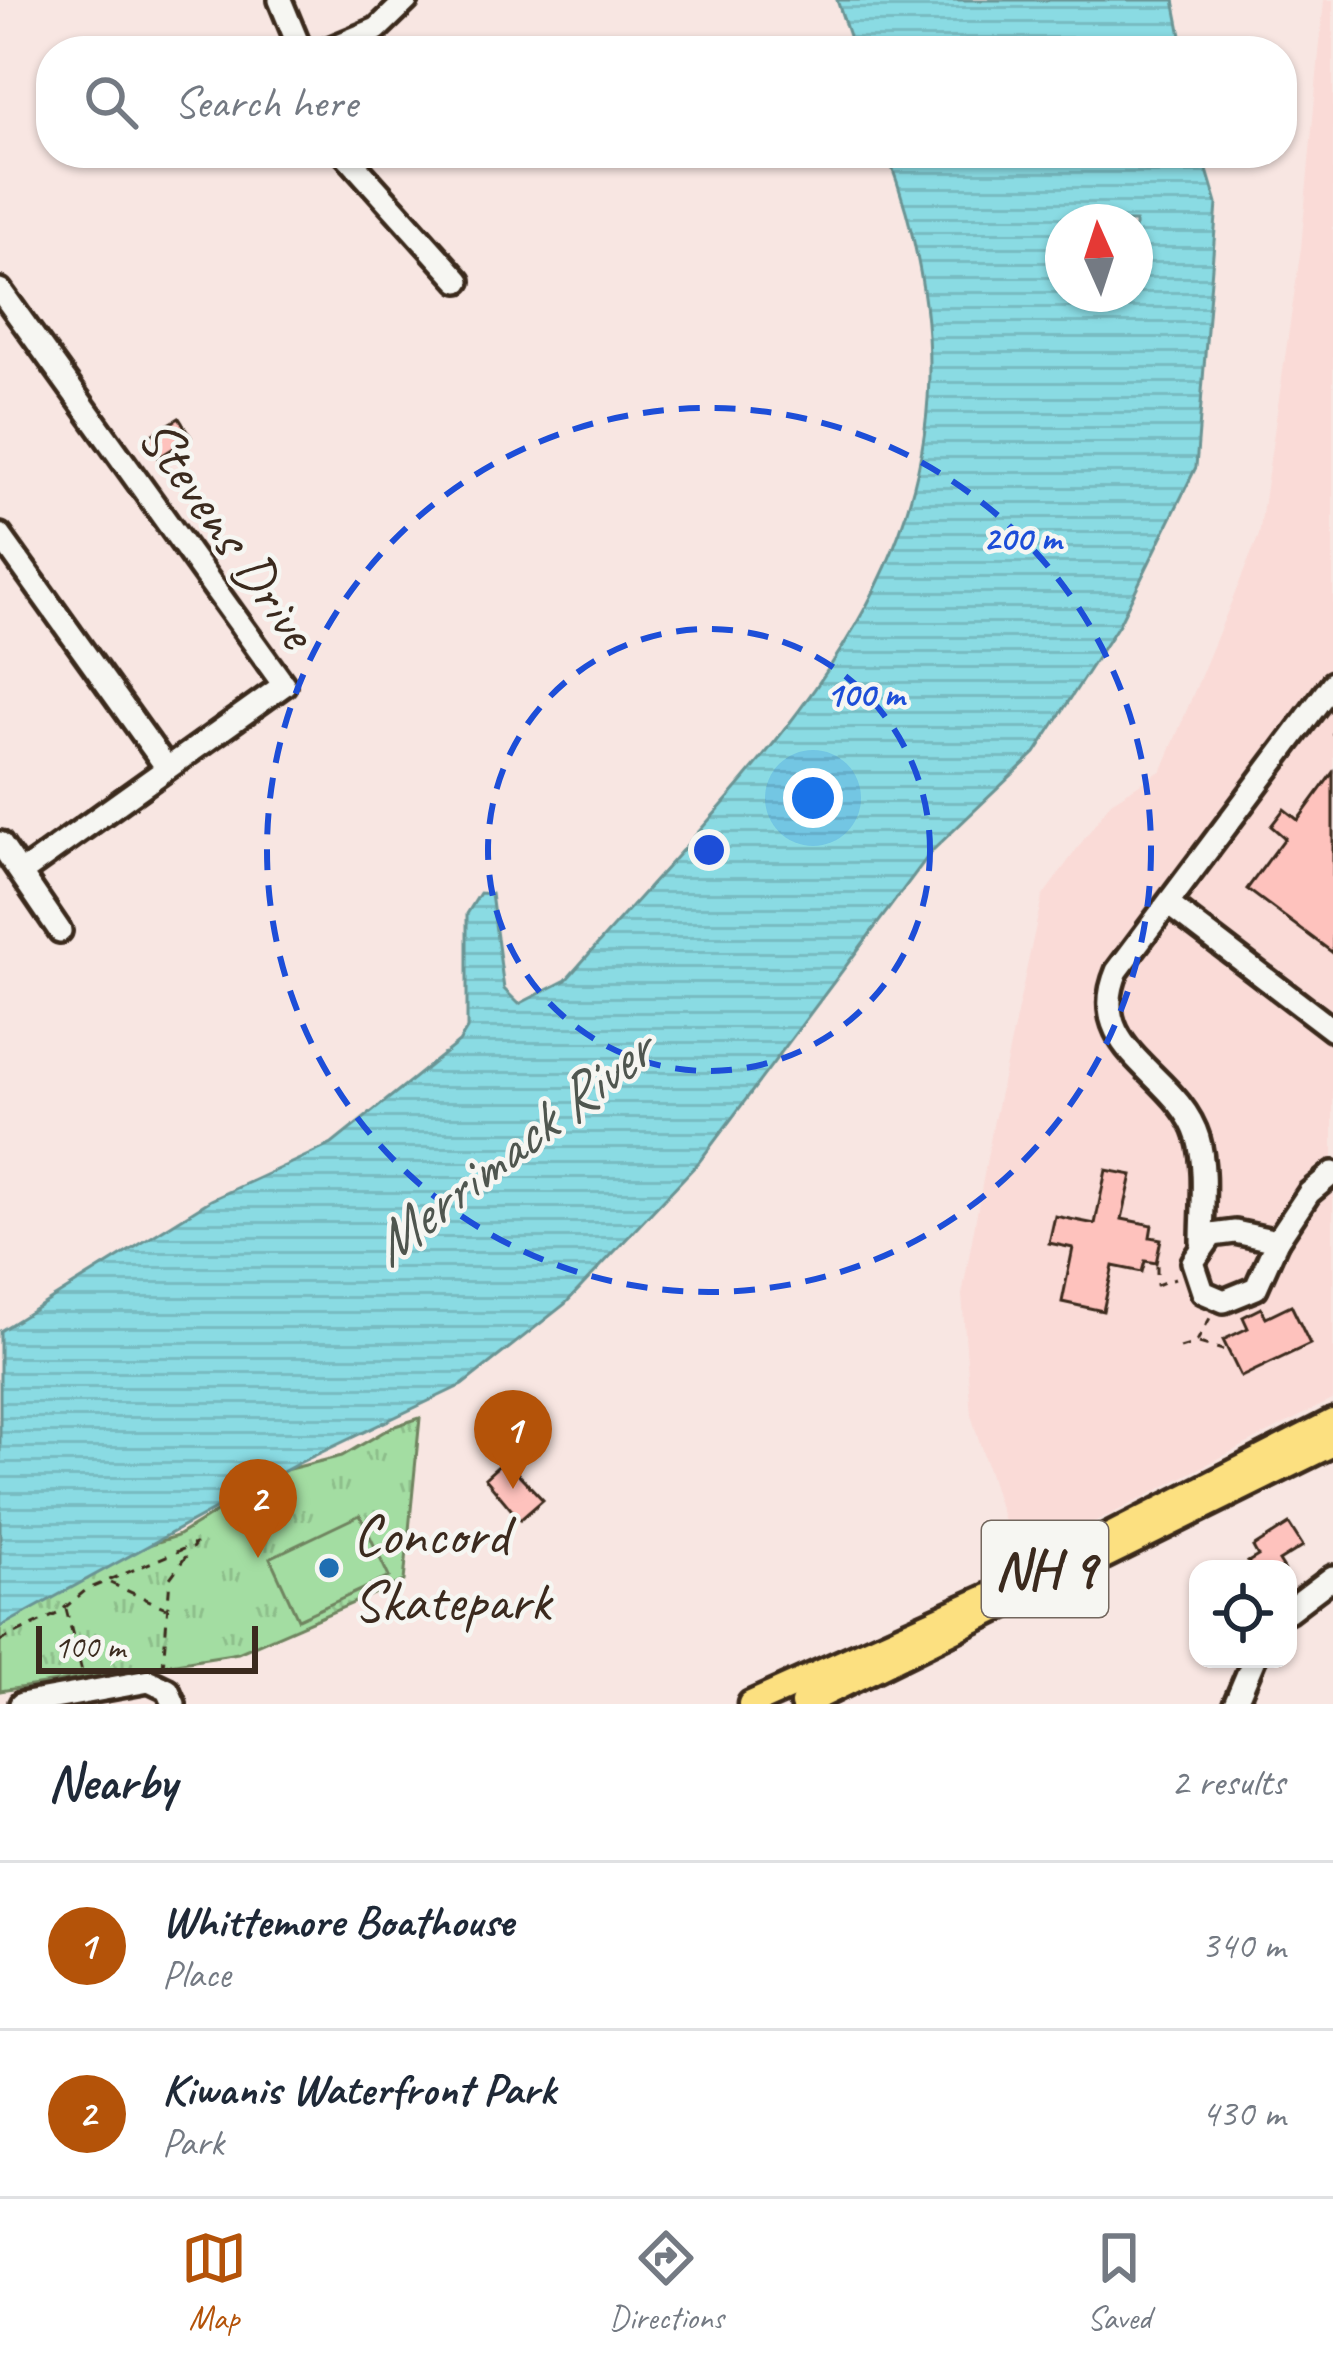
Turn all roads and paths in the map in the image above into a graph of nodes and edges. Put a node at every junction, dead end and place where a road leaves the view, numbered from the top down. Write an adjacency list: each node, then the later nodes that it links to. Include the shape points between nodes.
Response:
1 (280, 0): 3 (street)
2 (406, 0): 4 (street)
3 (295, 36)
4 (359, 36)
5 (355, 168): 6 (street)
6 (459, 281)
7 (0, 290): 10 (street, Stevens Drive, via 284,685)
8 (0, 535): 10 (street)
9 (1333, 683): 13 (street)
10 (167, 768): 12 (street, Stevens Drive)
11 (0, 843): 12 (street)
12 (21, 873): 14 (street)
13 (1168, 904): 15 (street); 18 (street, via 1107,996 1111,1026 1184,1110 1199,1140)
14 (60, 931)
15 (1333, 1030)
16 (1333, 1173): 17 (street)
17 (1276, 1241): 18 (street, via 1223,1232); 18 (street, via 1256,1288 1224,1301 1196,1282)
18 (1202, 1242)
19 (1157, 1265): 20 (path, via 1157,1285)
20 (1175, 1278)
21 (1216, 1306): 22 (path)
22 (1197, 1341): 23 (path); 24 (path)
23 (1180, 1348)
24 (1223, 1350)
25 (1333, 1422): 37 (main road, NH 9, via 1004,1590)
26 (1333, 1443): 38 (main road, NH 9)
27 (1333, 1576): 29 (street)
28 (108, 1582): 30 (path); 31 (path); 31 (path, via 195,1544 170,1578)
29 (1297, 1604)
30 (66, 1607): 32 (path); 34 (path)
31 (168, 1609): 35 (path)
32 (0, 1641)
33 (1250, 1668): 39 (street)
34 (88, 1692): 35 (street, via 149,1681); 36 (street)
35 (167, 1695)
36 (21, 1704)
37 (751, 1704)
38 (803, 1704)
39 (1235, 1704)

